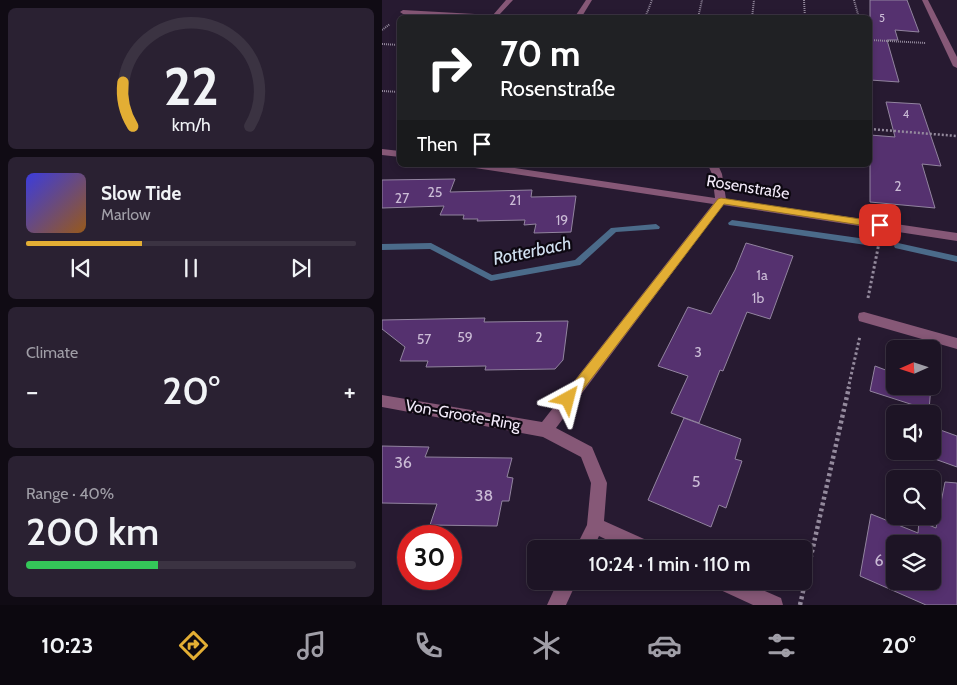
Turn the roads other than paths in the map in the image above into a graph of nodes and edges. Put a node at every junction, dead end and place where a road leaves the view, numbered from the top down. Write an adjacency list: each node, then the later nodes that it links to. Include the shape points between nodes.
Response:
1 (510, 0): 6 (street)
2 (589, 0): 7 (street)
3 (925, 0): 8 (street)
4 (403, 12): 5 (street)
5 (472, 15)
6 (496, 15)
7 (580, 15)
8 (946, 44): 9 (street); 10 (street)
9 (956, 45)
10 (956, 66)
11 (382, 152): 12 (street)
12 (397, 154)
13 (489, 167): 15 (street, Rosenstraße)
14 (714, 167): 15 (street)
15 (721, 201): 16 (street, Rosenstraße); 20 (street)
16 (956, 237)
17 (864, 317): 18 (street)
18 (956, 344)
19 (382, 400): 20 (street, Von-Groote-Ring)
20 (545, 430): 21 (street, Von-Groote-Ring, via 587,452 599,483)
21 (595, 526): 22 (street, Von-Groote-Ring); 23 (street)
22 (588, 540)
23 (627, 540)
24 (564, 590): 26 (street)
25 (740, 590): 27 (street)
26 (556, 605)
27 (774, 605)

